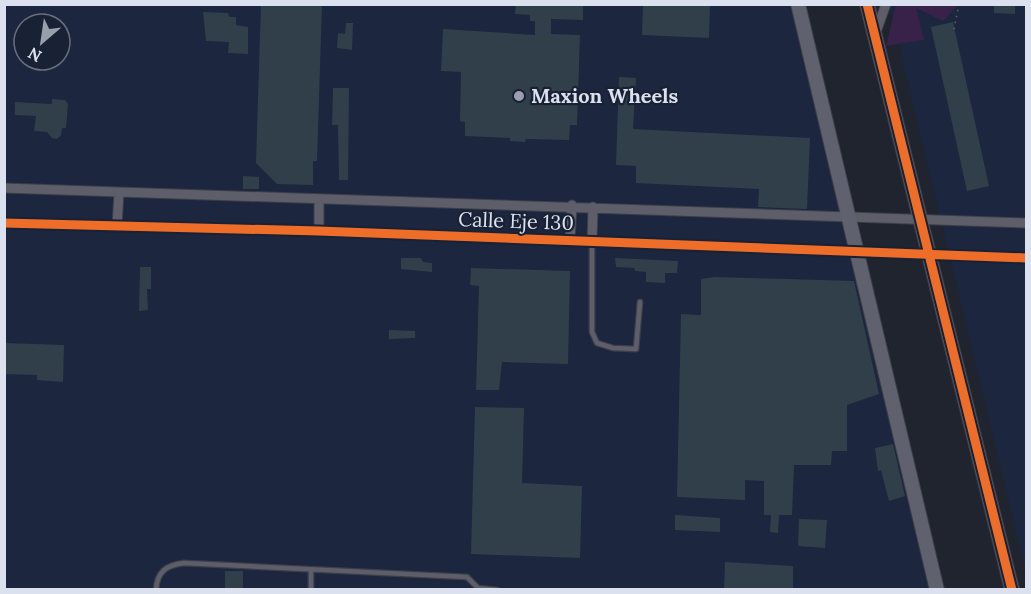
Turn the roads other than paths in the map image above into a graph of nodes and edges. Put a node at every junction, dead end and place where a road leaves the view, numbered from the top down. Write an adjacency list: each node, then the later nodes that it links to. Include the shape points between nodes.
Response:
1 (798, 4): 10 (street)
2 (867, 4): 4 (street)
3 (886, 4): 4 (street)
4 (874, 37): 11 (street)
5 (4, 188): 6 (street, Calle Eje 130)
6 (119, 192): 7 (street, Calle Eje 130); 14 (street)
7 (320, 199): 8 (street, Calle Eje 130); 15 (street)
8 (572, 205): 9 (street, Calle Eje 130); 16 (street)
9 (592, 207): 10 (street, Calle Eje 130); 17 (street)
10 (846, 215): 11 (street, Calle Eje 130); 18 (street)
11 (919, 219): 13 (street, Calle Eje 130); 19 (street)
12 (4, 223): 14 (street, Calle Eje 130)
13 (1026, 223)
14 (117, 226): 15 (street, Calle Eje 130)
15 (319, 231): 16 (street, Calle Eje 130)
16 (570, 241): 17 (street, Calle Eje 130)
17 (592, 242): 18 (street, Calle Eje 130); 21 (lane, via 592,332 597,343 636,349)
18 (855, 250): 19 (street, Calle Eje 130); 26 (street)
19 (929, 255): 20 (street, Calle Eje 130); 27 (street)
20 (1026, 258)
21 (640, 302)
22 (311, 570): 23 (lane, via 175,564 162,571); 24 (lane); 25 (lane, via 467,577 478,588)
23 (156, 590)
24 (311, 590)
25 (497, 590)
26 (937, 590)
27 (1012, 590)

